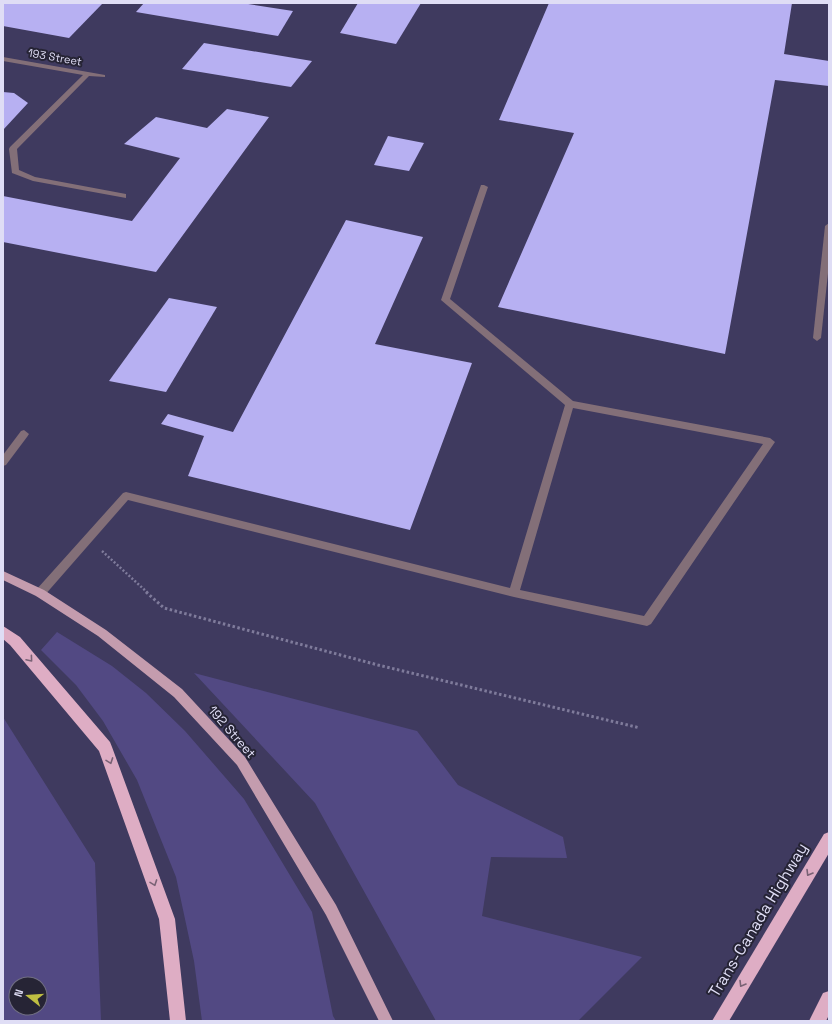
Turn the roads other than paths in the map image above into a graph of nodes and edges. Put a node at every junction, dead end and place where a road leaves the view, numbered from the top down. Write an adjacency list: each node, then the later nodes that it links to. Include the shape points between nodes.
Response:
1 (3, 59): 2 (street, 193 Street)
2 (86, 74): 3 (street, 193 Street); 5 (street, via 13,149 15,171 33,179)
3 (103, 76)
4 (484, 187): 8 (street, via 445,300)
5 (123, 196)
6 (829, 226): 7 (street)
7 (817, 338)
8 (570, 404): 13 (street); 13 (street, via 770,442 647,621)
9 (24, 434): 10 (street)
10 (3, 462)
11 (3, 575): 12 (main road, 192 Street)
12 (40, 593): 13 (street, via 126,496); 18 (main road, 192 Street, via 102,633 178,693 241,761 331,910)
13 (514, 593)
14 (3, 632): 17 (highway, one-way to 17, via 15,641 105,748 167,919)
15 (829, 839): 19 (highway, Trans-Canada Highway, one-way to 19)
16 (829, 999): 20 (highway)
17 (178, 1021)
18 (386, 1021)
19 (720, 1021)
20 (817, 1021)

